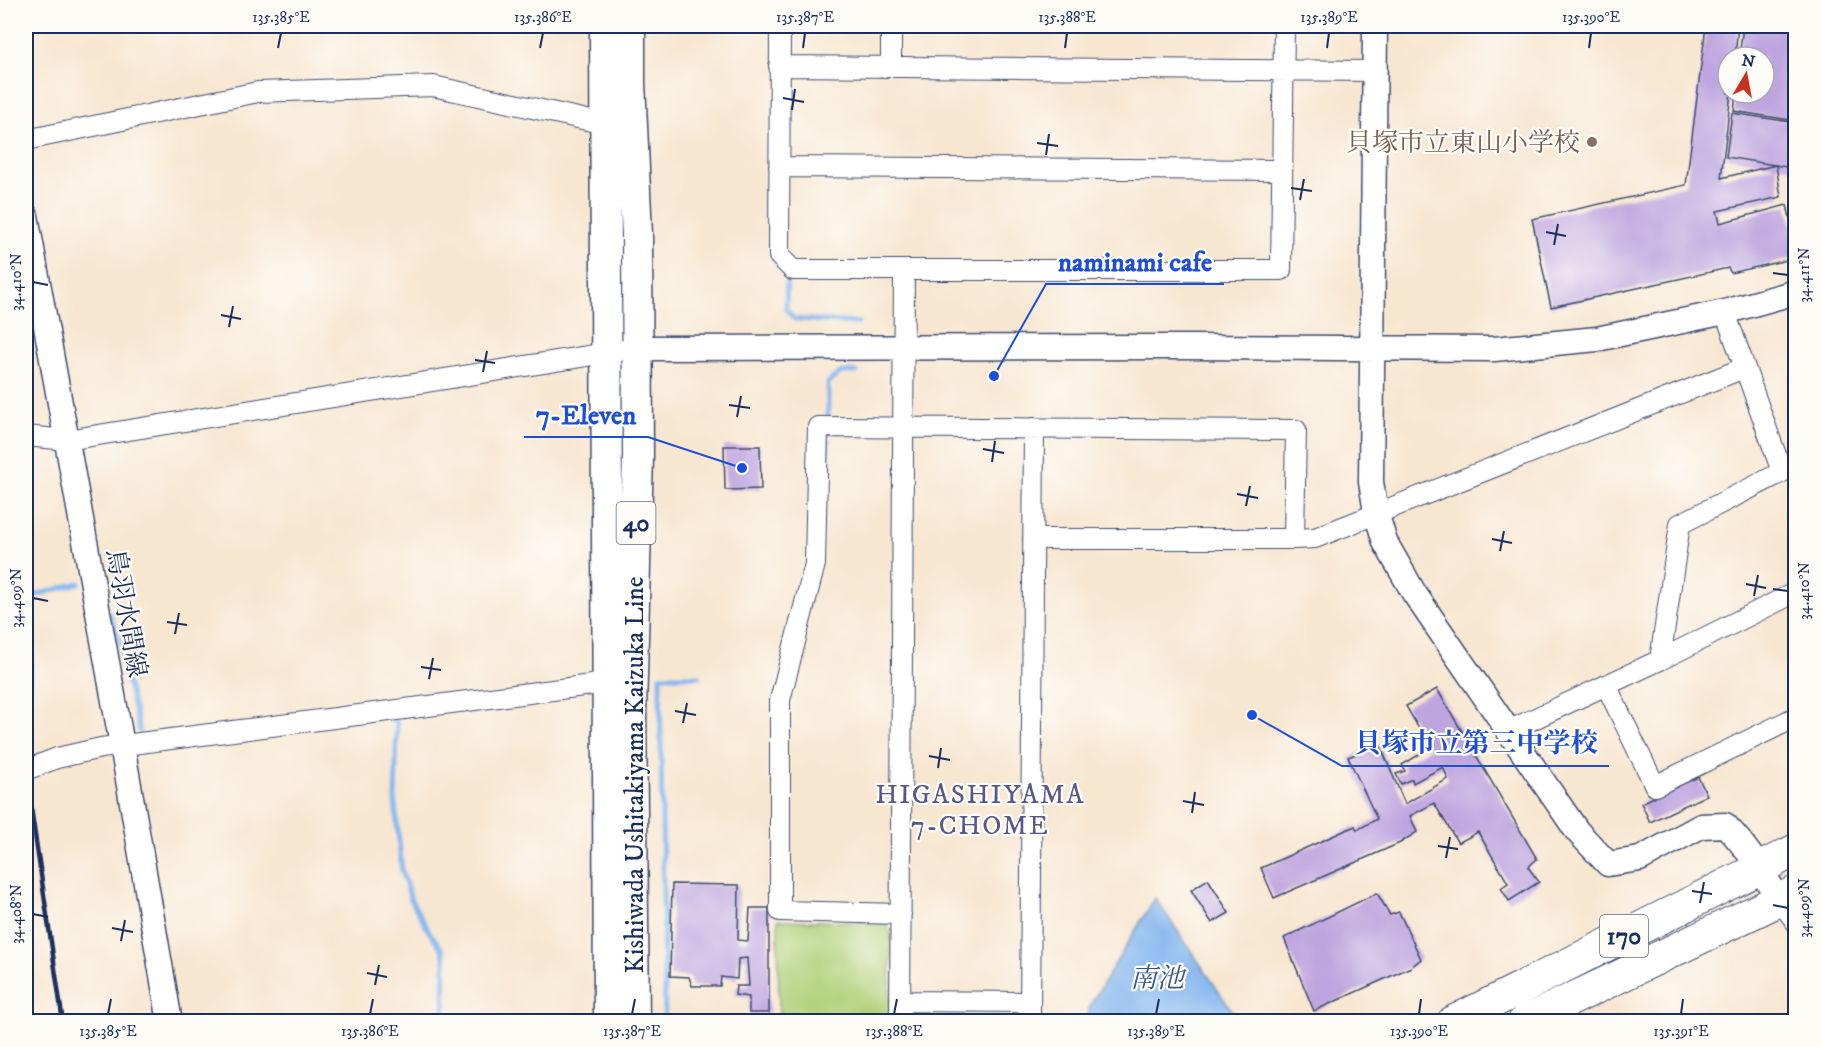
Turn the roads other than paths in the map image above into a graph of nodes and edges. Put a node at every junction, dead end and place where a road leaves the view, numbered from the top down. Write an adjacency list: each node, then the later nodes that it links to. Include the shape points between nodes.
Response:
1 (605, 26): 11 (main road, Kishiwada Ushitakiyama Kaizuka Line / 40)
2 (630, 26): 20 (main road, Kishiwada Ushitakiyama Kaizuka Line / 40, via 638,235)
3 (780, 26): 7 (street)
4 (891, 26): 8 (street)
5 (1284, 26): 9 (street)
6 (1375, 26): 10 (street)
7 (779, 66): 8 (street); 13 (street)
8 (891, 67): 9 (street)
9 (1283, 70): 10 (street); 14 (street)
10 (1374, 70): 21 (street)
11 (605, 124): 12 (street, via 433,86 258,92); 22 (main road, Kishiwada Ushitakiyama Kaizuka Line / 40)
12 (26, 140)
13 (779, 167): 14 (street); 16 (street, via 779,256 793,270)
14 (1282, 170): 16 (street, via 1281,270)
15 (26, 216): 27 (street, 鳥羽水間線)
16 (904, 270): 19 (street)
17 (1796, 292): 18 (street)
18 (1725, 312): 21 (street, via 1597,339 1494,349); 23 (street)
19 (904, 347): 20 (street); 21 (street); 24 (street)
20 (637, 348): 22 (street); 48 (main road, Kishiwada Ushitakiyama Kaizuka Line / 40, via 639,455 631,711)
21 (1373, 349): 29 (street, via 1371,482)
22 (606, 353): 27 (street); 34 (main road, Kishiwada Ushitakiyama Kaizuka Line / 40)
23 (1744, 368): 28 (street); 29 (street)
24 (904, 427): 25 (street); 43 (street); 43 (street, via 818,427 815,564 780,700 780,911)
25 (1034, 428): 30 (street); 31 (street, via 1296,430)
26 (26, 436): 27 (street)
27 (67, 440): 38 (street, 鳥羽水間線)
28 (1789, 469): 33 (street, via 1680,524)
29 (1376, 512): 31 (street, via 1315,538); 37 (street, via 1385,543 1414,593)
30 (1033, 539): 31 (street); 45 (street)
31 (1294, 539)
32 (1796, 592): 33 (street)
33 (1660, 660): 35 (street)
34 (606, 682): 38 (street); 47 (main road, Kishiwada Ushitakiyama Kaizuka Line / 40)
35 (1606, 685): 36 (street, via 1655,786); 37 (street)
36 (1796, 717)
37 (1508, 731): 41 (street, via 1577,831 1608,864 1640,859 1701,826 1725,825)
38 (122, 746): 39 (street, via 78,752); 46 (street, 鳥羽水間線)
39 (26, 770)
40 (1796, 850): 41 (highway, 170)
41 (1760, 868): 42 (street); 50 (highway, 170)
42 (1790, 904): 51 (highway, 170)
43 (901, 914): 44 (street)
44 (900, 1001): 45 (street); 49 (street)
45 (1030, 1012)
46 (170, 1022)
47 (609, 1022)
48 (634, 1022)
49 (900, 1022)
50 (1453, 1022)
51 (1524, 1022)

